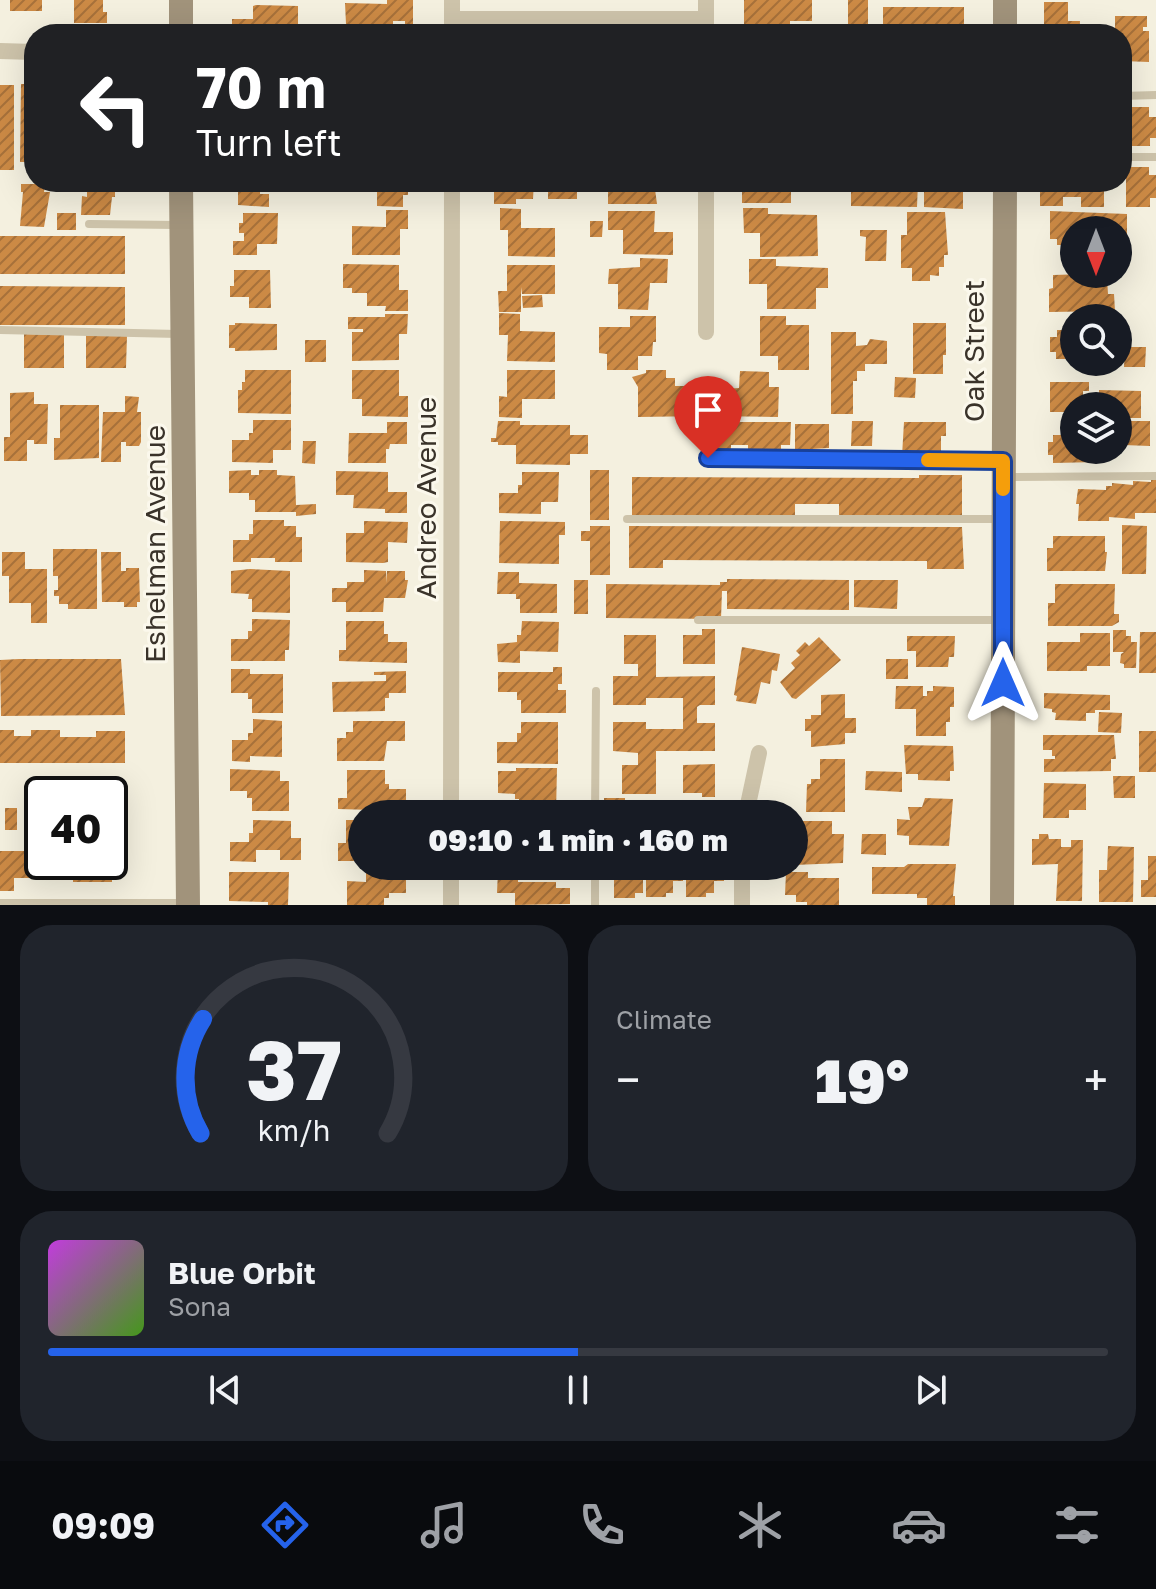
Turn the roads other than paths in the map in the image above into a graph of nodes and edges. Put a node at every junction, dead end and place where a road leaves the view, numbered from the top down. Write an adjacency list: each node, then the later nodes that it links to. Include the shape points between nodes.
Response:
1 (181, 0): 5 (street)
2 (452, 0): 6 (street)
3 (706, 0): 7 (street)
4 (1005, 0): 8 (street)
5 (181, 24)
6 (452, 24)
7 (706, 24)
8 (1005, 24)
9 (0, 51): 10 (street)
10 (24, 52)
11 (1156, 95): 12 (lane)
12 (1132, 96)
13 (1132, 157): 14 (lane)
14 (1156, 157)
15 (181, 192): 20 (street, Eshelman Avenue)
16 (452, 192): 33 (street, Andreo Avenue)
17 (706, 192): 22 (street)
18 (1005, 192): 25 (street, Oak Street)
19 (89, 224): 20 (lane)
20 (182, 225): 23 (street, Eshelman Avenue)
21 (0, 330): 23 (lane)
22 (706, 332)
23 (183, 334): 40 (street, Eshelman Avenue)
24 (708, 458): 25 (lane)
25 (1003, 469): 26 (lane); 28 (street, Oak Street)
26 (1156, 476)
27 (627, 519): 28 (lane)
28 (1003, 519): 30 (street, Oak Street)
29 (698, 620): 30 (lane)
30 (1003, 620): 44 (street, Oak Street)
31 (596, 691): 34 (lane)
32 (759, 753): 35 (street)
33 (451, 800)
34 (595, 800)
35 (749, 800)
36 (451, 880): 41 (street)
37 (595, 880): 42 (lane)
38 (742, 880): 43 (street)
39 (0, 903): 40 (lane)
40 (188, 904)
41 (451, 905)
42 (595, 905)
43 (742, 905)
44 (1002, 905)

